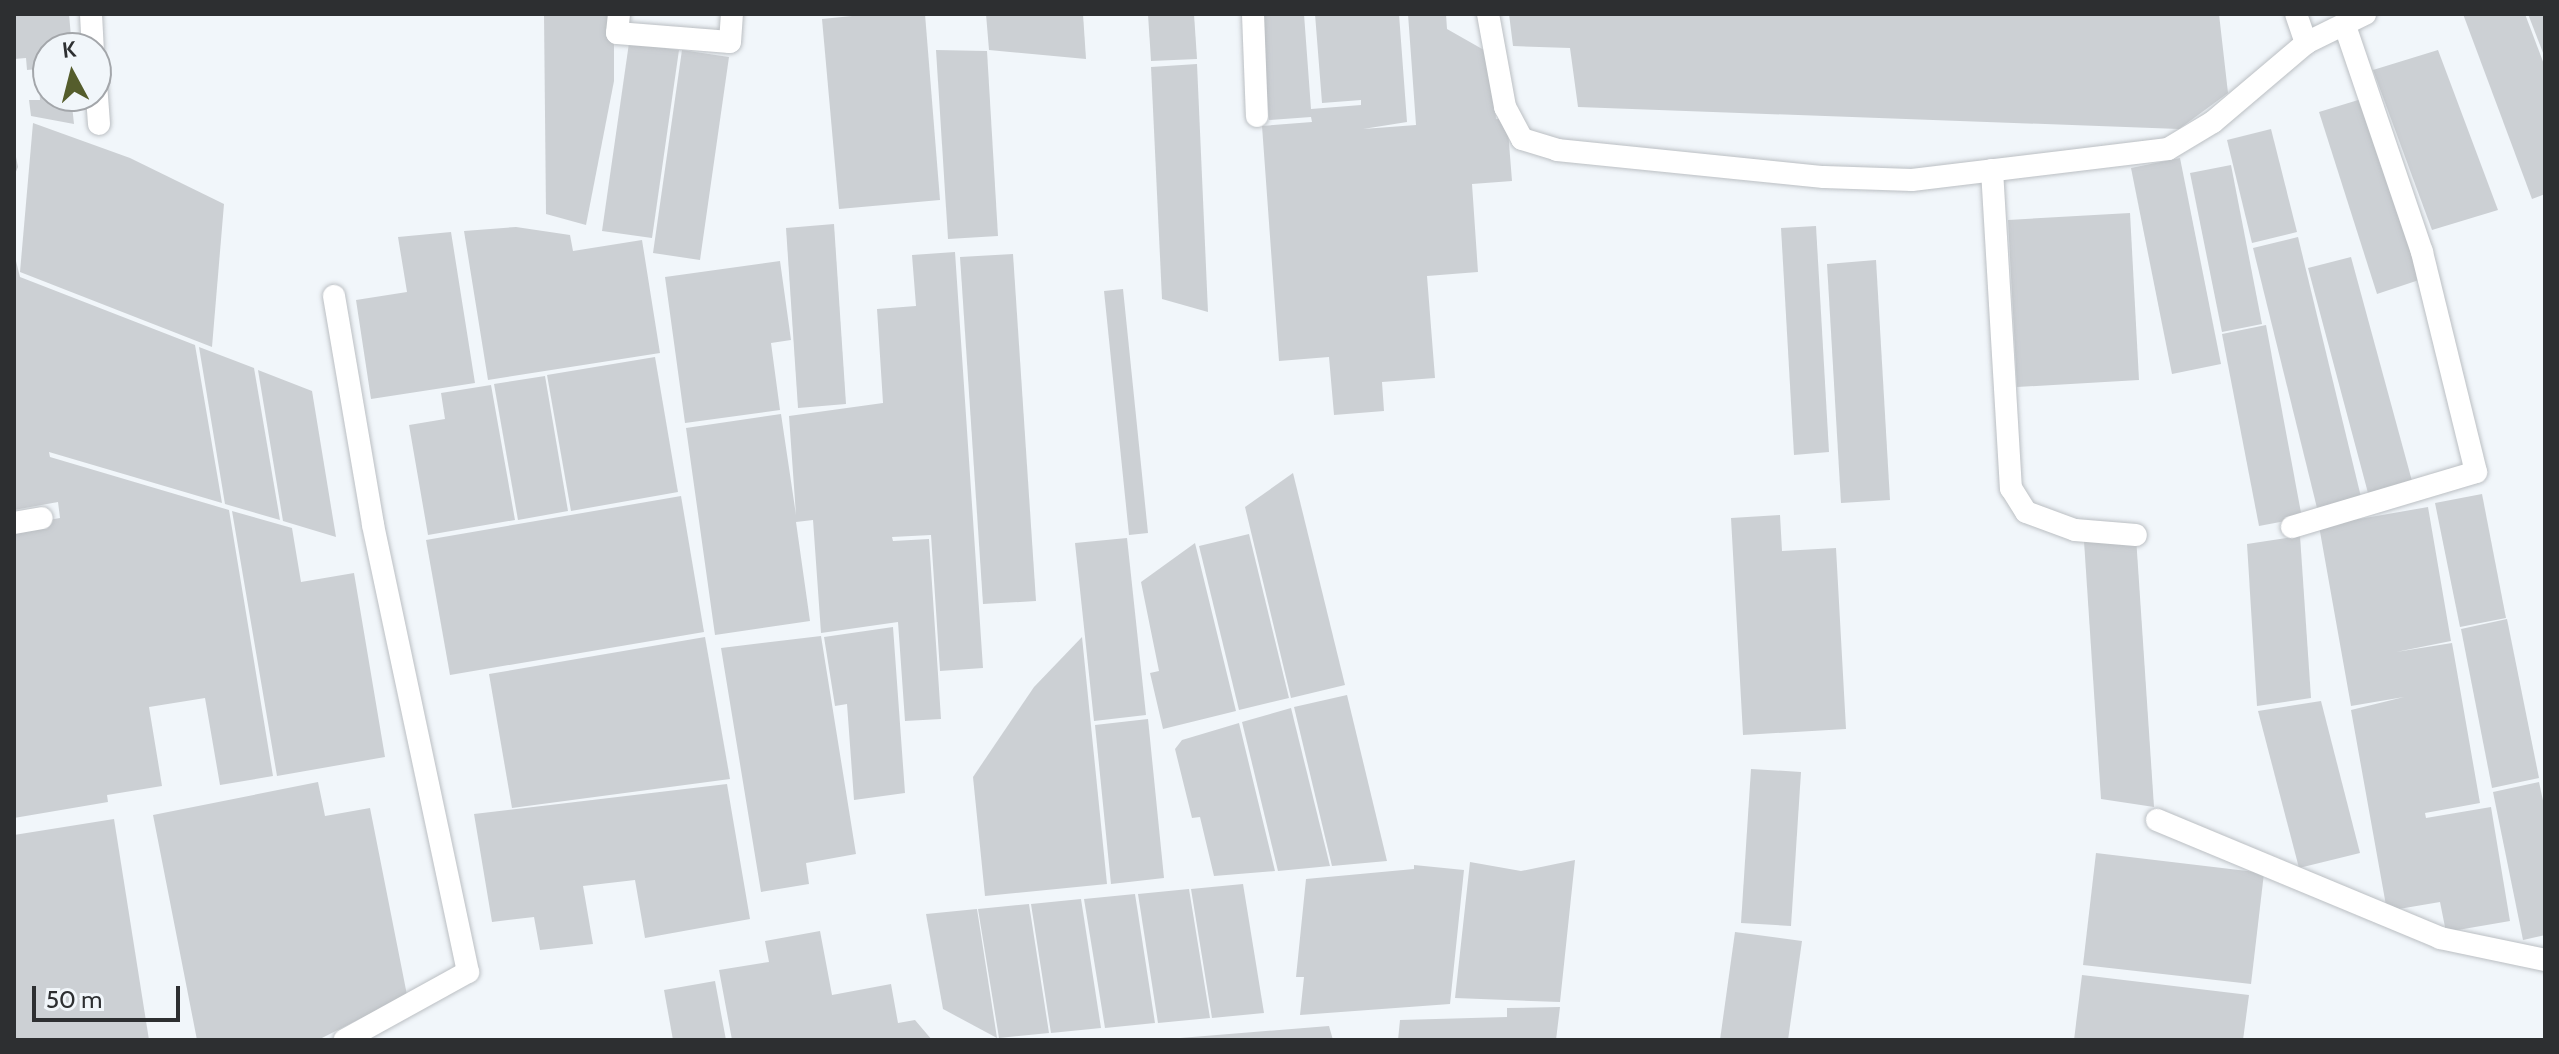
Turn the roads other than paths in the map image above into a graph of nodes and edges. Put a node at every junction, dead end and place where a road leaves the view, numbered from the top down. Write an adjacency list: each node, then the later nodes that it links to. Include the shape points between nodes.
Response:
1 (619, 14): 2 (street, via 617,33 730,42)
2 (732, 14)
3 (1253, 14): 10 (street)
4 (1488, 14): 12 (street, via 1505,107 1522,139 1557,150 1824,177 1912,180)
5 (2296, 14): 8 (street)
6 (2365, 14): 7 (street)
7 (2345, 26): 8 (street); 16 (street, via 2422,252 2476,472)
8 (2306, 43): 12 (street, via 2213,122 2168,149)
9 (98, 112): 11 (street)
10 (1257, 116)
11 (99, 124)
12 (1992, 170): 17 (street, via 2011,488 2026,512 2075,530)
13 (334, 296): 20 (street, via 373,525 468,972)
14 (42, 518): 15 (street)
15 (14, 523)
16 (2292, 527)
17 (2136, 535)
18 (2157, 820): 19 (street, via 2440,938)
19 (2545, 960)
20 (345, 1040)

